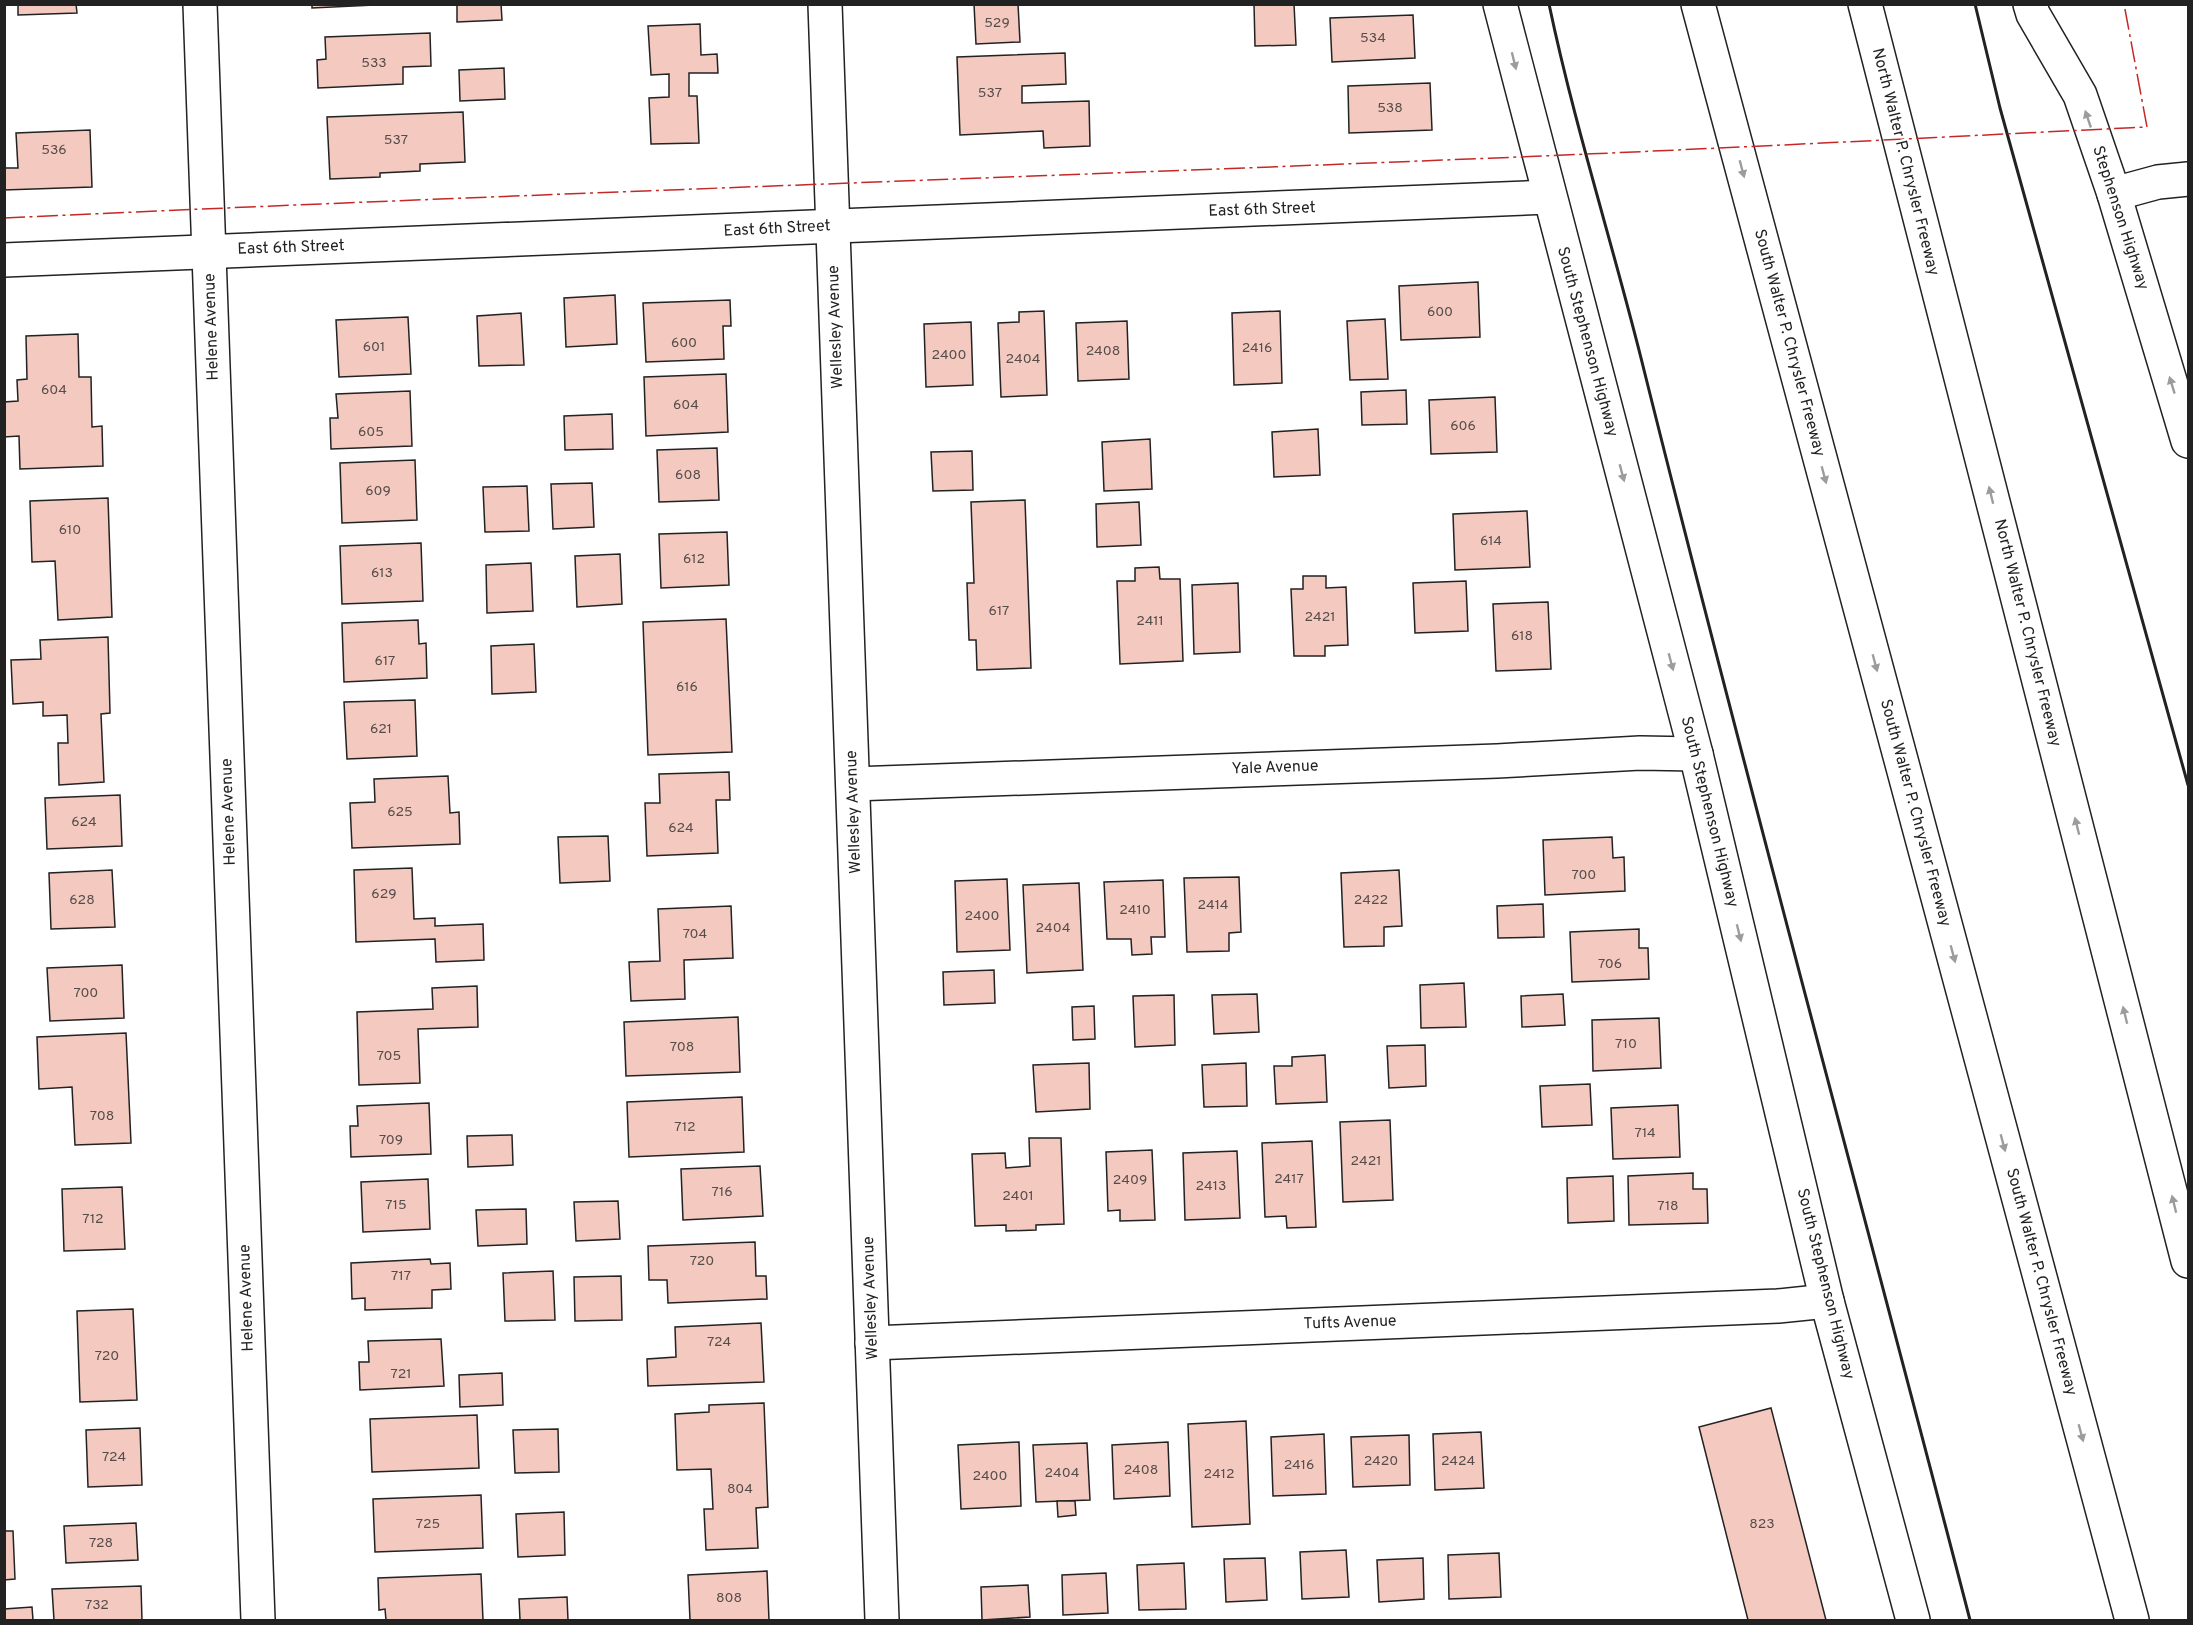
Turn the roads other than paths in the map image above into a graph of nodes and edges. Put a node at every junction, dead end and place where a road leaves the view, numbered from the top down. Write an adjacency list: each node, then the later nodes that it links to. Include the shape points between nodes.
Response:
1 (200, 4): 13 (main road, Helene Avenue)
2 (825, 4): 12 (main road, Wellesley Avenue)
3 (1500, 4): 11 (main road, South Stephenson Highway, one-way to 11)
4 (1688, 4): 8 (main road)
5 (1698, 4): 8 (main road, South Walter P. Chrysler Freeway)
6 (1865, 4): 18 (main road, North Walter P. Chrysler Freeway, one-way to 6)
7 (2030, 4): 10 (main road, Stephenson Highway, one-way to 7, via 2080,95)
8 (1729, 122): 24 (main road, South Walter P. Chrysler Freeway, one-way to 24)
9 (2188, 179): 10 (main road, via 2158,182)
10 (2114, 194): 15 (main road, Stephenson Highway, one-way to 10)
11 (1549, 197): 12 (main road, East 6th Street); 16 (main road, South Stephenson Highway, one-way to 16)
12 (833, 225): 13 (main road, East 6th Street); 17 (main road, Wellesley Avenue)
13 (210, 251): 14 (main road, East 6th Street); 21 (main road, Helene Avenue)
14 (4, 260)
15 (2188, 441)
16 (1696, 754): 17 (main road, Yale Avenue); 19 (main road, South Stephenson Highway, one-way to 19)
17 (853, 784): 20 (main road, Wellesley Avenue)
18 (2188, 1261)
19 (1827, 1301): 20 (main road, Tufts Avenue); 23 (main road, South Stephenson Highway)
20 (872, 1343): 22 (main road, Wellesley Avenue)
21 (258, 1620)
22 (882, 1620)
23 (1913, 1620)
24 (2132, 1620)

